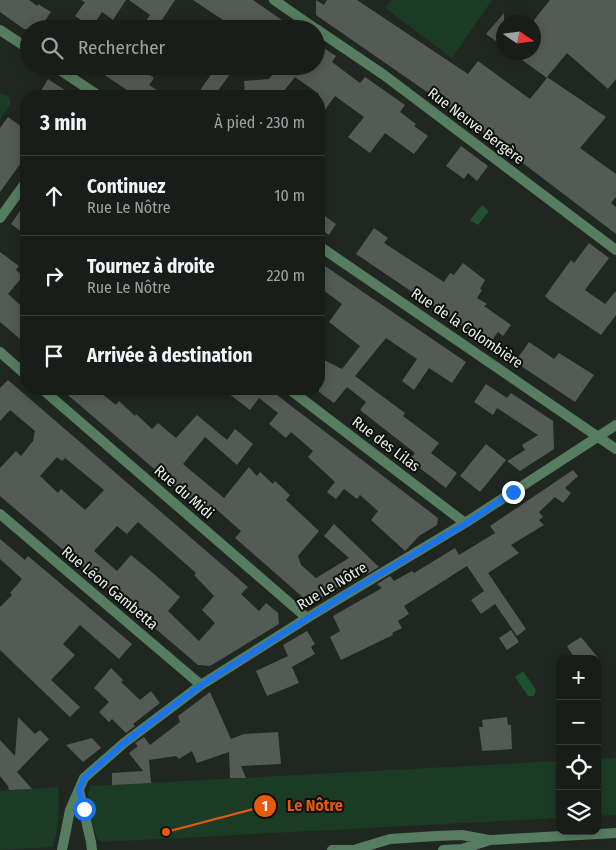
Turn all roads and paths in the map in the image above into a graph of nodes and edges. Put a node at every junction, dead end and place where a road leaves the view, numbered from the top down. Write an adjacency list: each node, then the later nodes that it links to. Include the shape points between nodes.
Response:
1 (274, 0): 2 (street, Rue Neuve Bergère)
2 (303, 20)
3 (0, 30): 5 (street)
4 (325, 35): 11 (street, Rue Neuve Bergère, via 384,75)
5 (20, 43)
6 (66, 75): 7 (street)
7 (87, 90)
8 (20, 192): 9 (street)
9 (0, 218)
10 (325, 250): 17 (street, Rue de la Colombière)
11 (616, 250)
12 (0, 352): 13 (street)
13 (20, 370)
14 (49, 395): 21 (street, Rue du Midi)
15 (297, 395): 20 (street, Rue des Lilas)
16 (616, 425): 17 (street, Rue Le Nôtre)
17 (598, 435): 18 (street, Rue de la Colombière); 20 (street, Rue Le Nôtre)
18 (616, 449)
19 (0, 514): 22 (street, Rue Léon Gambetta)
20 (465, 524): 21 (street, Rue Le Nôtre)
21 (307, 618): 22 (street, Rue Le Nôtre)
22 (201, 685): 23 (street, Rue Le Nôtre, via 124,743 84,778)
23 (79, 790): 27 (street, Rue Le Nôtre, via 68,817); 28 (street)
24 (616, 833): 25 (street)
25 (490, 840): 26 (street, via 462,835 390,840); 30 (street, via 462,849)
26 (361, 849): 29 (street)
27 (62, 850)
28 (92, 850)
29 (332, 850)
30 (443, 850)

